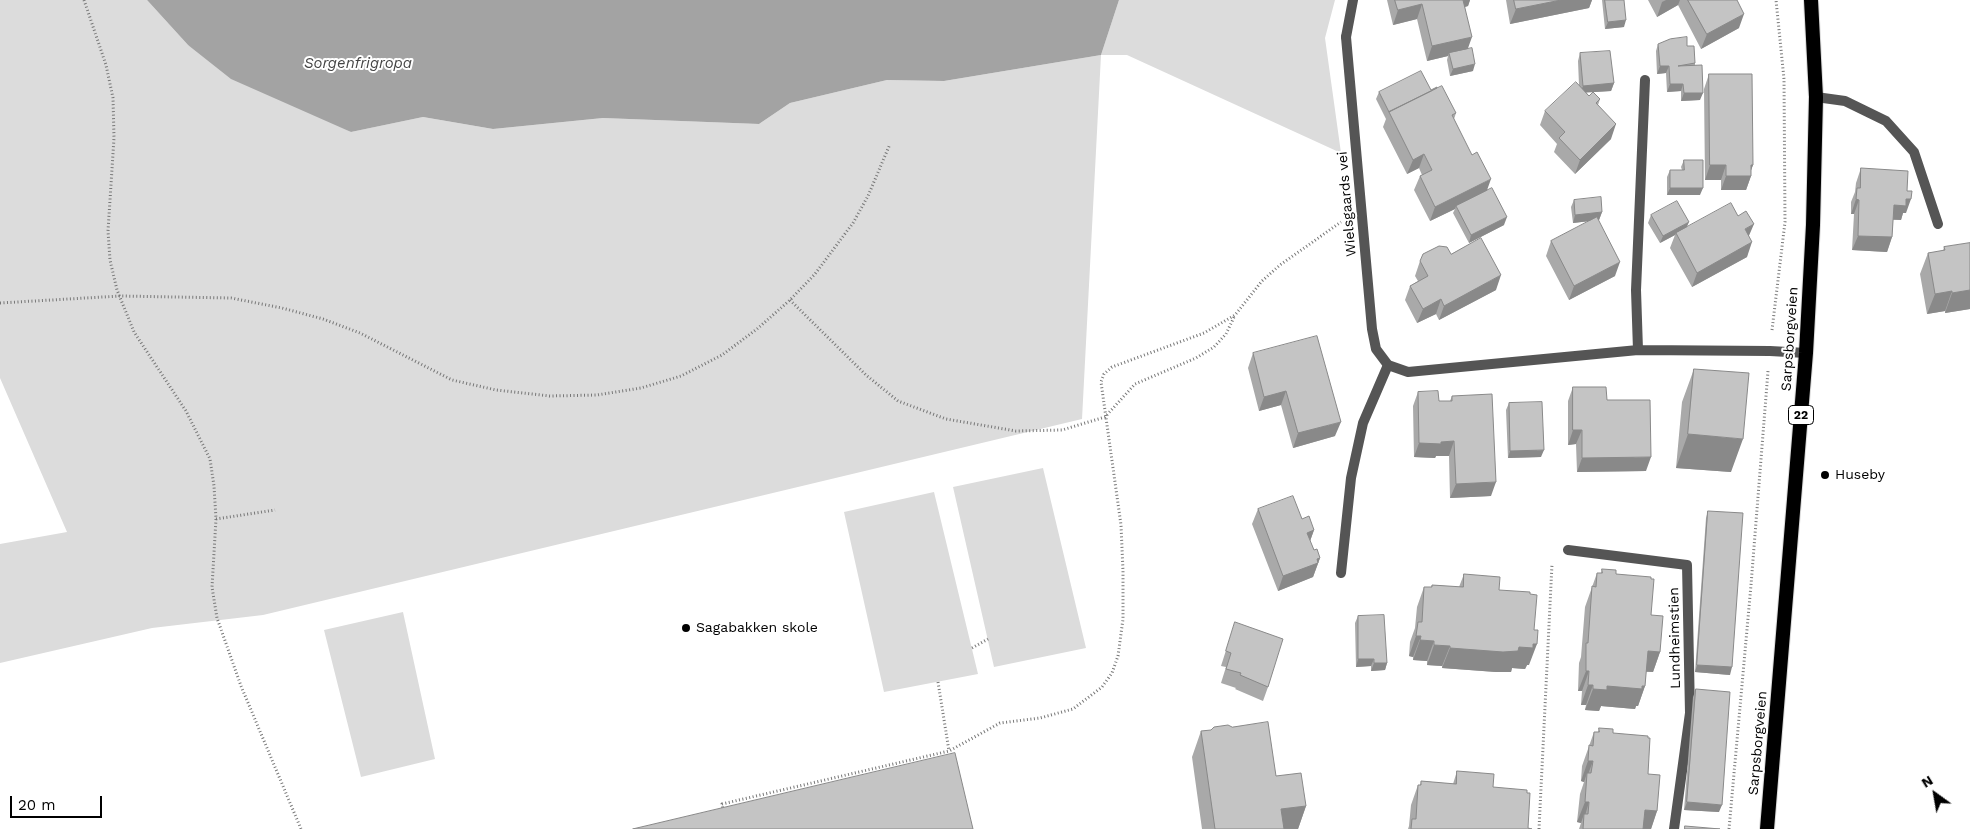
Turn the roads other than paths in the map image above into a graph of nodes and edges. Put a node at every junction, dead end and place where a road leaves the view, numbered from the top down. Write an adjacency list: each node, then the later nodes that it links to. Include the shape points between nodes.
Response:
1 (1353, 0): 8 (street, Wielsgaards vei, via 1346,37 1372,329 1376,349)
2 (1811, 0): 4 (highway, Sarpsborgveien / 22)
3 (1645, 80): 6 (street, via 1636,290)
4 (1816, 97): 5 (street, via 1845,102 1886,121 1914,152); 7 (highway, Sarpsborgveien / 22)
5 (1938, 224)
6 (1638, 350): 7 (street); 8 (street, via 1408,372)
7 (1806, 353): 12 (highway, Sarpsborgveien / 22)
8 (1388, 365): 10 (street, via 1363,423 1351,478)
9 (1568, 550): 11 (street, Lundheimstien, via 1687,565 1690,713)
10 (1341, 573)
11 (1674, 829)
12 (1767, 829)

